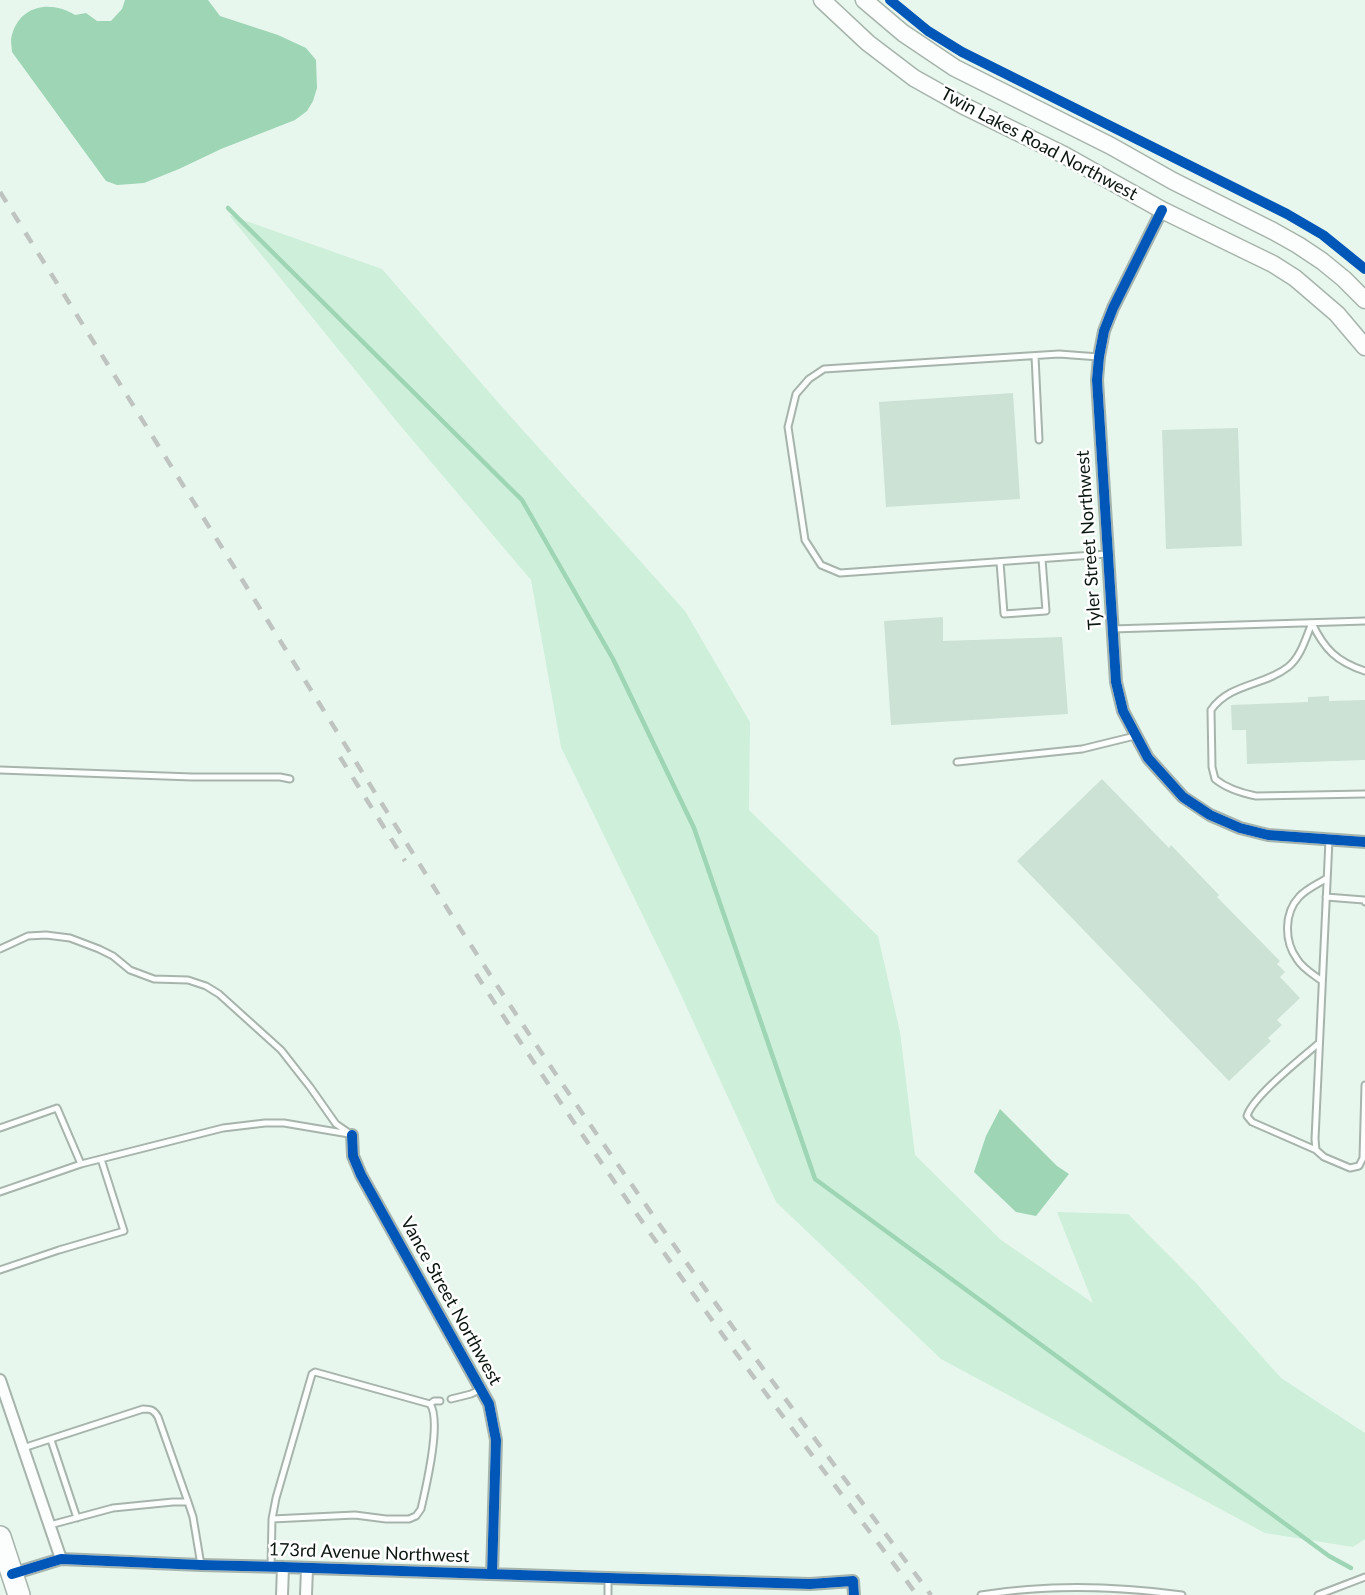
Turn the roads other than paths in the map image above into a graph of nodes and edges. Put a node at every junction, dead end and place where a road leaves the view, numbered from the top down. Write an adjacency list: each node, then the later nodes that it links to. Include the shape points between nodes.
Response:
1 (822, 0): 3 (street, Twin Lakes Road Northwest, via 914,78)
2 (864, 0): 4 (street, Twin Lakes Road Northwest, via 956,68 1273,230 1322,261)
3 (1162, 210): 5 (street, Twin Lakes Road Northwest, via 1295,278 1337,313); 7 (street, Tyler Street Northwest, via 1113,308)
4 (1365, 300)
5 (1365, 347)
6 (1035, 356): 7 (lane); 8 (lane); 11 (lane, via 824,369 796,394 788,427 805,540 821,565 839,573)
7 (1099, 357): 9 (street, Tyler Street Northwest)
8 (1039, 440)
9 (1107, 554): 10 (lane); 14 (street, Tyler Street Northwest)
10 (1042, 559): 11 (lane); 11 (lane, via 1046,611 1015,614 1004,614)
11 (1000, 562)
12 (1365, 621): 13 (lane)
13 (1311, 623): 14 (lane); 15 (lane, via 1331,652); 20 (lane, via 1289,666 1228,693 1211,710 1214,779 1256,796)
14 (1112, 629): 16 (street, Tyler Street Northwest, via 1116,682)
15 (1365, 671)
16 (1135, 736): 17 (lane, via 1082,749); 21 (street, Tyler Street Northwest, via 1183,797 1210,815 1268,835)
17 (957, 762)
18 (0, 770): 19 (lane)
19 (290, 779)
20 (1365, 794)
21 (1329, 841): 22 (street, Tyler Street Northwest); 23 (lane)
22 (1365, 842)
23 (1327, 878): 24 (lane); 27 (lane, via 1301,895 1287,917 1297,961)
24 (1326, 897): 25 (lane); 27 (lane)
25 (1365, 902)
26 (0, 949): 31 (lane, via 28,936 70,938 106,952 130,970 206,986 281,1051 336,1124)
27 (1322, 981): 28 (lane)
28 (1319, 1043): 32 (lane); 32 (lane, via 1259,1096 1247,1116)
29 (1365, 1085): 32 (lane, via 1359,1166 1350,1168)
30 (0, 1128): 34 (lane, via 57,1108)
31 (352, 1135): 33 (lane, via 285,1123 239,1125); 38 (street, Vance Street Northwest, via 353,1156 361,1175)
32 (1316, 1150)
33 (101, 1159): 34 (lane); 36 (lane, via 124,1231)
34 (81, 1164): 35 (lane)
35 (0, 1192)
36 (0, 1270)
37 (0, 1380): 43 (street)
38 (481, 1389): 39 (lane); 54 (street, Vance Street Northwest, via 496,1440)
39 (452, 1399)
40 (440, 1401): 41 (lane)
41 (430, 1404): 46 (lane, via 435,1430 416,1516); 46 (lane, via 312,1374)
42 (51, 1440): 43 (lane); 44 (lane, via 150,1409 158,1417); 45 (lane)
43 (23, 1448): 47 (street)
44 (188, 1502): 45 (lane, via 113,1507); 50 (lane)
45 (77, 1518): 47 (lane)
46 (272, 1519): 51 (lane)
47 (50, 1525): 49 (street)
48 (0, 1537): 53 (highway)
49 (61, 1559): 50 (street, 173rd Avenue Northwest); 53 (street, 173rd Avenue Northwest)
50 (201, 1565): 51 (street, 173rd Avenue Northwest)
51 (277, 1567): 52 (street, 173rd Avenue Northwest); 58 (street)
52 (307, 1569): 54 (street, 173rd Avenue Northwest); 59 (street)
53 (12, 1574): 57 (highway)
54 (492, 1574): 56 (street, 173rd Avenue Northwest)
55 (1365, 1577): 64 (lane)
56 (608, 1578): 60 (lane); 61 (street, 173rd Avenue Northwest, via 810,1584 853,1581)
57 (19, 1595)
58 (282, 1595)
59 (306, 1595)
60 (608, 1595)
61 (854, 1595)
62 (981, 1595): 63 (lane, via 1093,1587)
63 (1182, 1595)
64 (1318, 1595)

